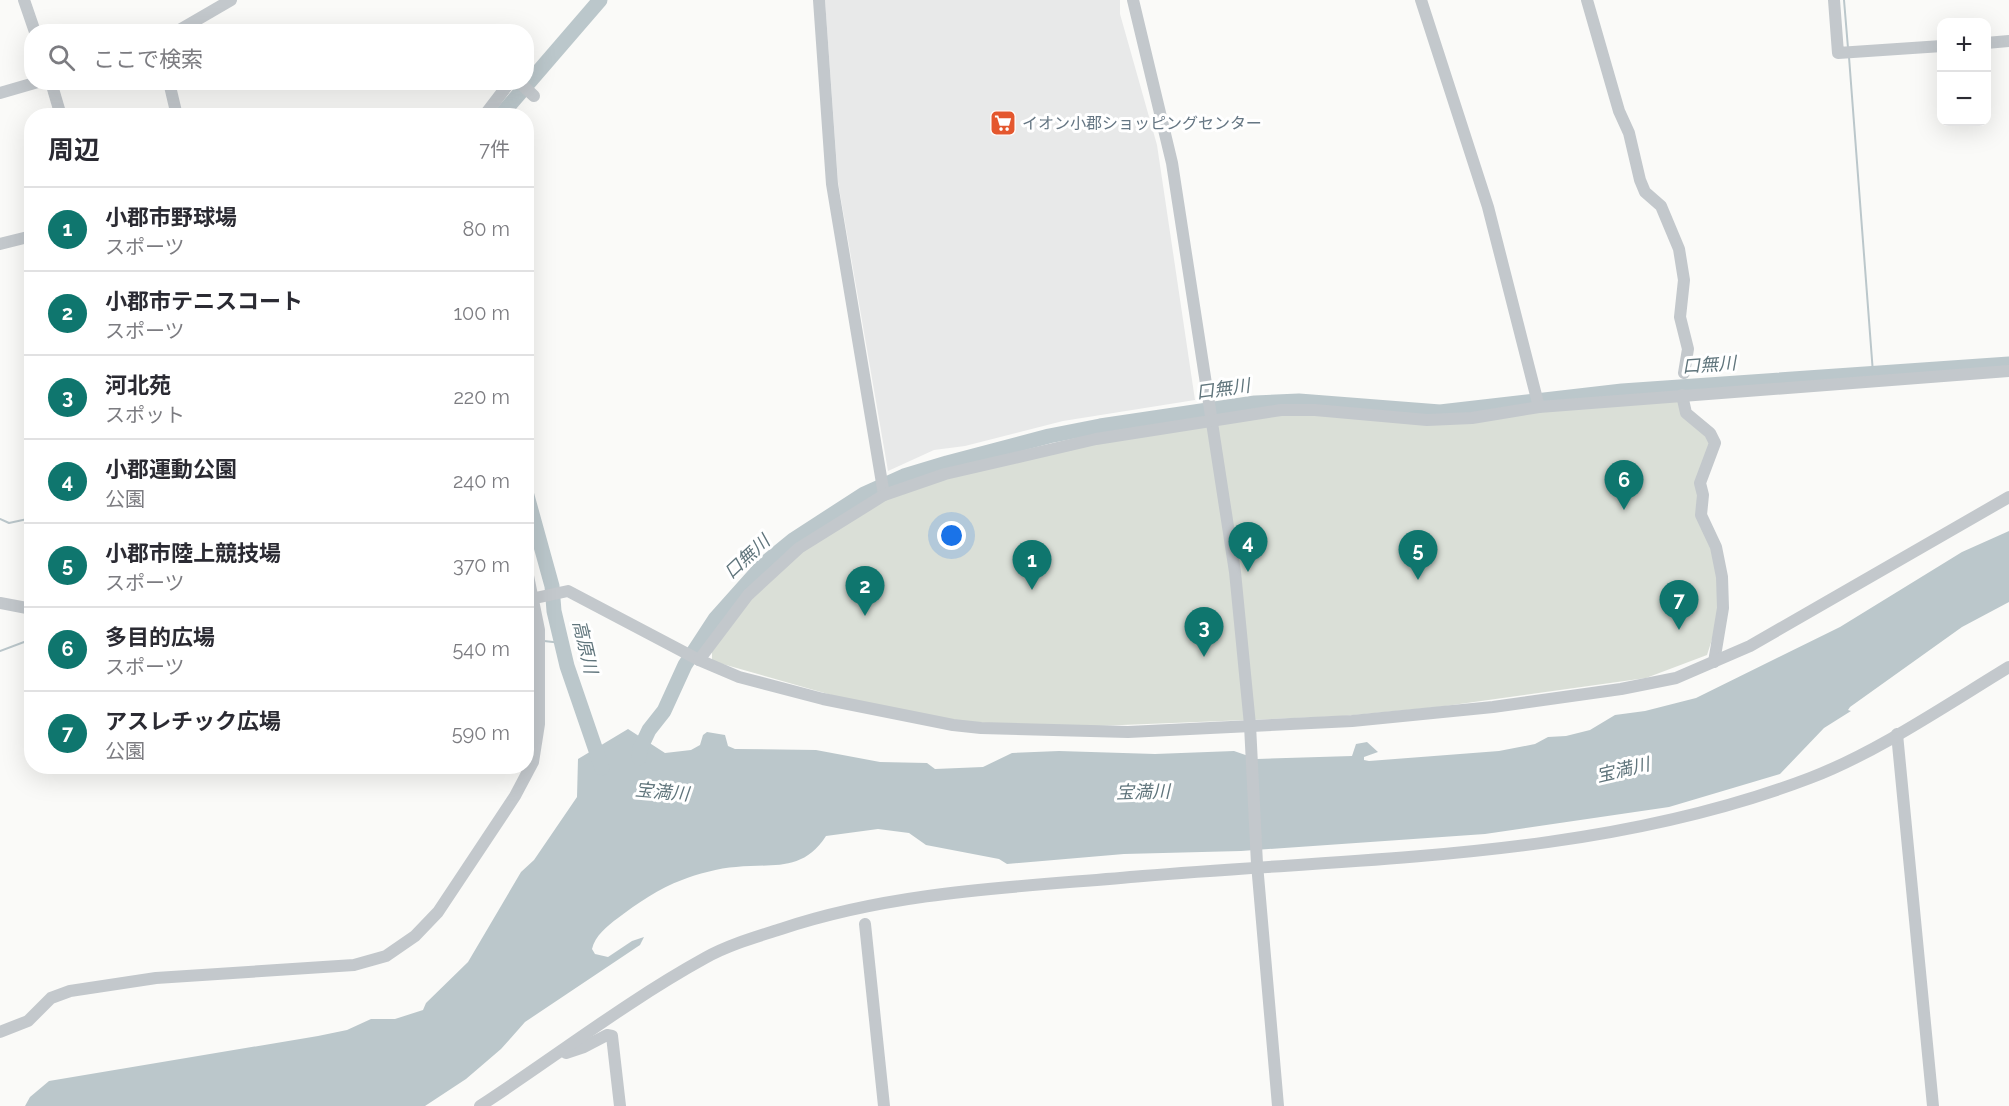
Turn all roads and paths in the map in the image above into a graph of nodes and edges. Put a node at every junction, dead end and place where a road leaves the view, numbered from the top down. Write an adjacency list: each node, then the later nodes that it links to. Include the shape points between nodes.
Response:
1 (24, 0): 8 (street)
2 (231, 0): 9 (street)
3 (819, 0): 30 (street, via 832,184)
4 (1133, 0): 29 (street, via 1172,163)
5 (1421, 0): 28 (street, via 1488,207)
6 (1587, 0): 26 (street, via 1640,180 1645,192 1661,206 1679,249 1684,280 1680,317 1688,349)
7 (1834, 0): 12 (street, via 1838,53)
8 (32, 24)
9 (190, 24)
10 (2009, 41): 11 (street)
11 (1991, 43)
12 (1937, 46)
13 (24, 86): 18 (street)
14 (53, 90): 20 (street)
15 (171, 90): 21 (street)
16 (504, 90): 22 (street)
17 (527, 90): 19 (street)
18 (0, 93)
19 (532, 95)
20 (59, 108)
21 (175, 108)
22 (490, 108)
23 (24, 238): 24 (street)
24 (0, 244)
25 (2009, 371): 27 (street)
26 (1684, 373)
27 (1682, 395): 28 (street); 37 (street, via 1686,413 1715,443 1700,483 1700,507 1716,547 1722,577 1723,608)
28 (1539, 407): 29 (street, via 1472,418 1427,420 1315,410)
29 (1212, 419): 30 (street, via 991,461); 39 (street, via 1236,580)
30 (884, 495): 36 (street, via 799,548 748,595)
31 (2009, 497): 37 (street)
32 (534, 598): 36 (street, via 568,591)
33 (0, 603): 34 (street)
34 (24, 608)
35 (534, 608): 41 (street, via 539,630 539,723)
36 (699, 660): 39 (street, via 739,677 823,699 981,728)
37 (1714, 663): 39 (street, via 1646,685 1504,705)
38 (2009, 667): 40 (street)
39 (1251, 730): 43 (street)
40 (1897, 734): 43 (street, via 1814,777 1711,811 1636,829 1510,847); 51 (street)
41 (534, 756)
42 (527, 774): 45 (street, via 438,912 415,936 386,956 354,965 156,978 70,991 51,998 28,1021)
43 (1257, 865): 46 (street, via 938,895 785,927 707,956); 50 (street)
44 (865, 924): 49 (street)
45 (0, 1032)
46 (559, 1053): 47 (street); 48 (street, via 612,1036)
47 (480, 1106)
48 (620, 1106)
49 (884, 1106)
50 (1278, 1106)
51 (1933, 1106)

